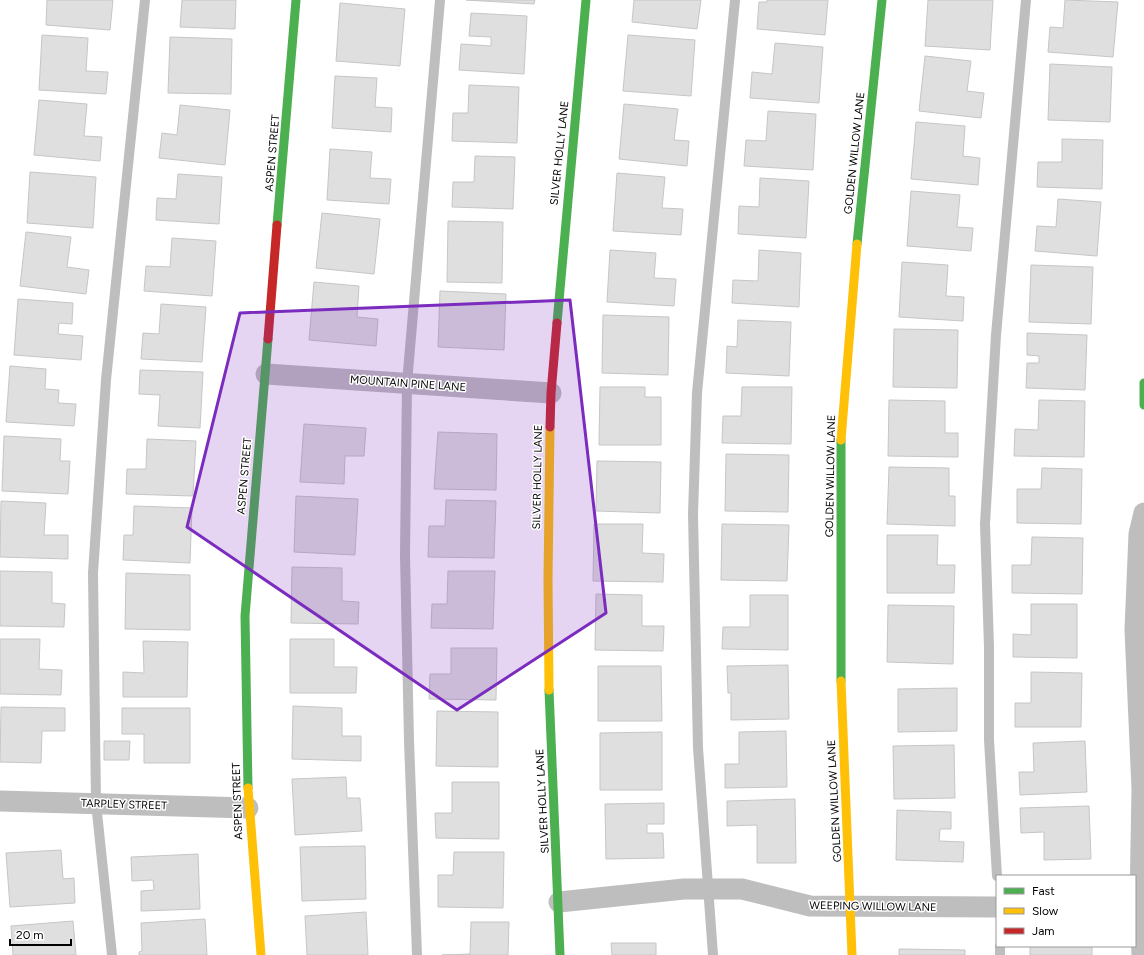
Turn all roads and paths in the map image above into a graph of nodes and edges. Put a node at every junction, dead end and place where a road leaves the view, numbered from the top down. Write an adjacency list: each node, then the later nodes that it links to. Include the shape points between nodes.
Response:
1 (145, 0): 15 (lane, via 106,380 93,573)
2 (296, 0): 8 (street, ASPEN STREET)
3 (440, 0): 9 (lane)
4 (586, 0): 11 (street, SILVER HOLLY LANE)
5 (736, 0): 18 (lane, via 697,393 692,514 698,748)
6 (882, 0): 21 (street, GOLDEN WILLOW LANE, via 855,267 840,455 841,695)
7 (1026, 0): 17 (lane, via 996,335 985,524 989,740)
8 (266, 374): 9 (street, MOUNTAIN PINE LANE); 16 (street, ASPEN STREET, via 245,616)
9 (407, 383): 11 (street, MOUNTAIN PINE LANE); 25 (lane, via 405,555)
10 (1144, 383): 12 (street)
11 (551, 393): 19 (street, SILVER HOLLY LANE, via 549,700)
12 (1144, 405)
13 (1144, 513): 20 (street, via 1139,534 1135,630 1142,789)
14 (0, 801): 15 (street, TARPLEY STREET)
15 (96, 803): 16 (street, TARPLEY STREET); 23 (lane)
16 (248, 808): 24 (street, ASPEN STREET)
17 (997, 875)
18 (709, 889): 19 (street, WEEPING WILLOW LANE, via 684,889); 21 (street, WEEPING WILLOW LANE, via 742,889 810,906); 27 (lane)
19 (559, 902): 26 (street, SILVER HOLLY LANE)
20 (1138, 903): 29 (street)
21 (852, 907): 22 (street, WEEPING WILLOW LANE); 28 (street, GOLDEN WILLOW LANE)
22 (996, 907)
23 (112, 955)
24 (261, 955)
25 (417, 955)
26 (560, 955)
27 (713, 955)
28 (852, 955)
29 (1142, 955)

